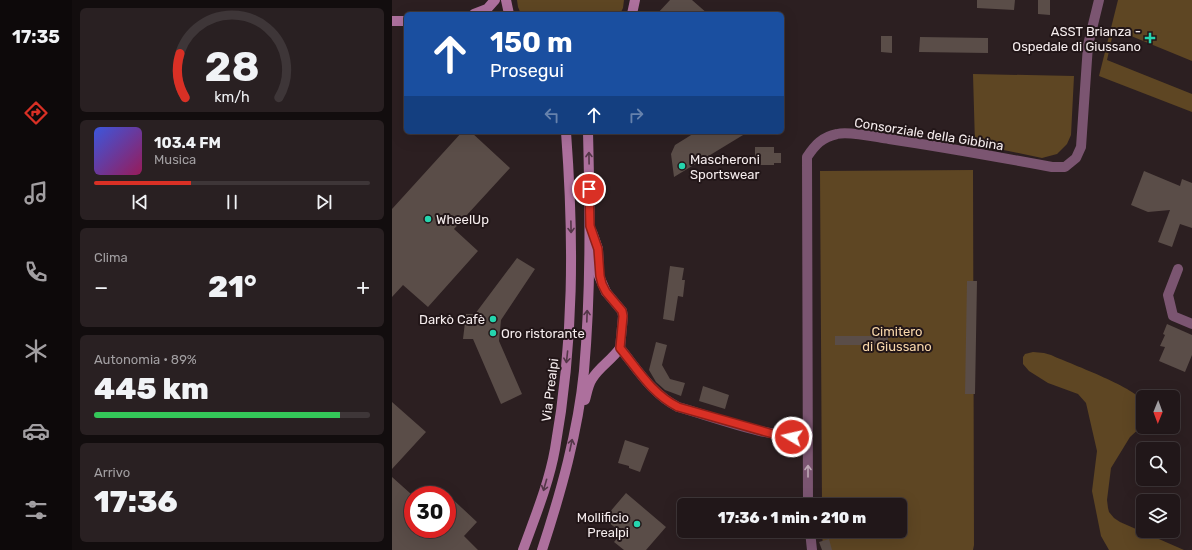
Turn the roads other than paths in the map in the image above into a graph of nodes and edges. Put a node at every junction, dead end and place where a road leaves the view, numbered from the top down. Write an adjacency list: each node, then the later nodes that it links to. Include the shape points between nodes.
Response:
1 (494, 0): 5 (main road, via 486,9)
2 (506, 0): 6 (main road)
3 (636, 0): 7 (main road)
4 (1099, 0): 18 (street, Consorziale della Gibbina, via 1088,45 1081,147 1076,158 1065,167 1052,167 858,134 838,134 825,138 814,146 807,157)
5 (479, 12)
6 (509, 12)
7 (633, 12)
8 (392, 21): 9 (main road)
9 (404, 22)
10 (566, 134): 21 (main road, Via Prealpi, one-way to 21, via 572,270 568,342 555,450 540,504)
11 (588, 134): 12 (main road, one-way to 11)
12 (590, 226): 14 (main road, via 598,249 600,276); 17 (main road, one-way to 12, via 584,371)
13 (1178, 269): 15 (street, via 1168,295 1173,316)
14 (606, 292): 16 (street, via 622,311)
15 (1192, 324)
16 (620, 348): 17 (main road, via 591,380 584,409); 18 (street, via 658,394 678,407 773,434)
17 (575, 426): 22 (main road, one-way to 17, via 564,479)
18 (808, 437): 19 (street, one-way to 18)
19 (808, 498)
20 (811, 538): 23 (street)
21 (523, 550)
22 (542, 550)
23 (812, 550)

